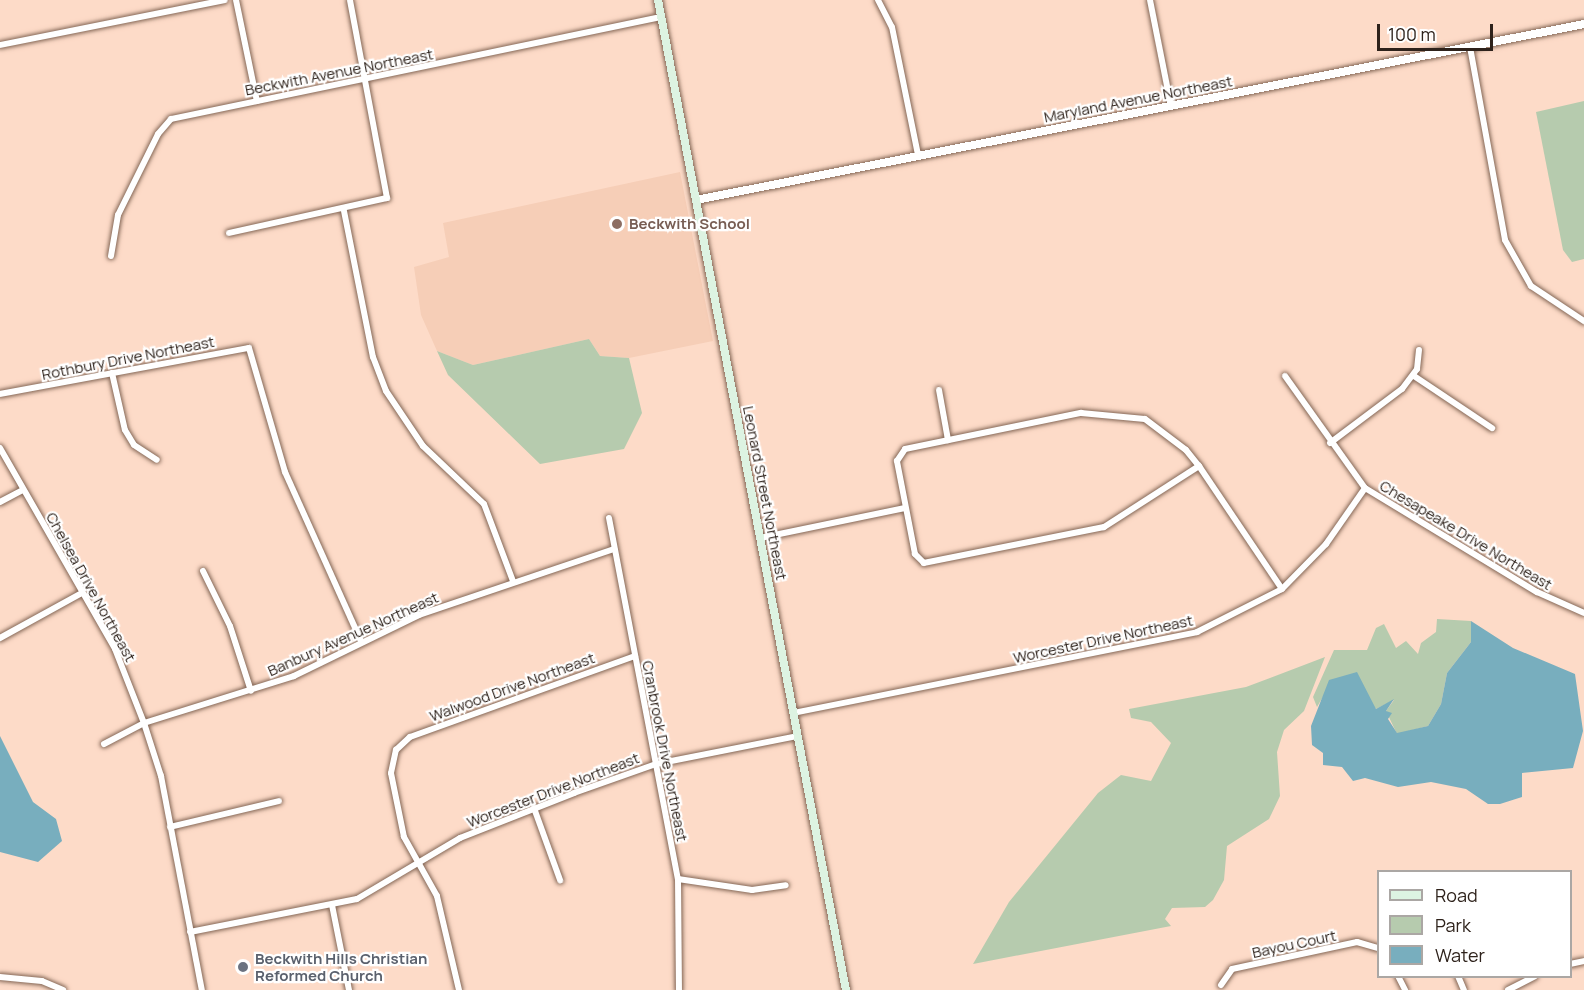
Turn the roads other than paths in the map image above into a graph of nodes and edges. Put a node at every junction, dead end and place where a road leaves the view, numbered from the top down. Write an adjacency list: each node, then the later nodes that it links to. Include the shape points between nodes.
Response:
1 (225, 0): 9 (street)
2 (236, 0): 12 (street)
3 (350, 0): 11 (street)
4 (658, 0): 7 (main road, Leonard Street Northeast)
5 (879, 0): 14 (street, via 892,27)
6 (1150, 0): 13 (street)
7 (661, 17): 11 (street, Beckwith Avenue Northeast); 15 (main road, Leonard Street Northeast)
8 (1584, 24): 10 (street, Maryland Avenue Northeast)
9 (0, 45)
10 (1470, 47): 13 (street, Maryland Avenue Northeast); 19 (street, via 1505,240 1531,286)
11 (367, 80): 12 (street, Beckwith Avenue Northeast); 16 (street, via 387,198)
12 (257, 101): 18 (street, Beckwith Avenue Northeast, via 165,124 118,214)
13 (1171, 106): 14 (street, Maryland Avenue Northeast)
14 (918, 155): 15 (street, Maryland Avenue Northeast)
15 (696, 200): 37 (main road, Leonard Street Northeast)
16 (344, 211): 17 (street); 40 (street, via 370,342 386,391 423,446 484,504)
17 (229, 232)
18 (111, 256)
19 (1584, 321)
20 (1419, 350): 23 (street)
21 (112, 373): 25 (street, Rothbury Drive Northeast); 30 (street, via 125,430 139,451); 45 (street, Rothbury Drive Northeast, via 244,348 255,356 285,472)
22 (1285, 376): 28 (street, Chesapeake Drive Northeast)
23 (1414, 376): 26 (street); 28 (street, via 1390,402)
24 (939, 390): 27 (street)
25 (0, 394)
26 (1492, 428)
27 (948, 440): 31 (street, via 1111,412 1165,429); 35 (street, via 901,451 897,461)
28 (1330, 443): 32 (street, Chesapeake Drive Northeast)
29 (0, 448): 33 (street, Chelsea Drive Northeast)
30 (157, 460)
31 (1199, 466): 35 (street, via 1104,527 924,563 915,554); 41 (street)
32 (1365, 488): 41 (street, Worcester Drive Northeast, via 1326,544); 43 (street, Chesapeake Drive Northeast, via 1537,592)
33 (23, 490): 34 (street); 42 (street, Chelsea Drive Northeast)
34 (0, 502)
35 (905, 508): 37 (street)
36 (609, 518): 38 (street, Cranbrook Drive Northeast)
37 (760, 538): 48 (main road, Leonard Street Northeast)
38 (614, 549): 40 (street, Banbury Avenue Northeast); 46 (street, Cranbrook Drive Northeast)
39 (203, 571): 47 (street, via 230,626)
40 (513, 581): 45 (street, Banbury Avenue Northeast)
41 (1282, 589): 48 (street, Worcester Drive Northeast, via 1229,618 1173,639)
42 (80, 594): 44 (street); 49 (street, Chelsea Drive Northeast, via 115,649)
43 (1584, 613)
44 (0, 638)
45 (361, 641): 47 (street, Banbury Avenue Northeast, via 294,676)
46 (635, 656): 52 (street, Cranbrook Drive Northeast); 56 (street, Walwood Drive Northeast, via 400,745 392,773 404,837)
47 (251, 690): 49 (street, Banbury Avenue Northeast)
48 (793, 713): 50 (main road, Leonard Street Northeast)
49 (144, 723): 51 (street, Banbury Avenue Northeast); 55 (street, Chelsea Drive Northeast)
50 (798, 736): 52 (street, Worcester Drive Northeast); 71 (main road, Leonard Street Northeast)
51 (104, 744)
52 (656, 764): 54 (street, Worcester Drive Northeast); 57 (street, Cranbrook Drive Northeast)
53 (279, 801): 55 (street)
54 (534, 808): 56 (street, Worcester Drive Northeast, via 477,830); 58 (street)
55 (170, 827): 61 (street, Chelsea Drive Northeast)
56 (419, 863): 60 (street, Worcester Drive Northeast, via 370,894); 69 (street, via 441,906)
57 (678, 879): 59 (street, via 752,890); 70 (street, Cranbrook Drive Northeast)
58 (560, 880)
59 (786, 885)
60 (332, 905): 61 (street, Worcester Drive Northeast); 68 (street)
61 (190, 932): 67 (street, Chelsea Drive Northeast)
62 (1377, 946): 65 (street, Bayou Court, via 1357,942 1232,969)
63 (0, 977): 66 (street, via 42,981)
64 (1531, 978): 72 (street)
65 (1221, 985)
66 (63, 990)
67 (202, 990)
68 (349, 990)
69 (459, 990)
70 (679, 990)
71 (846, 990)
72 (1508, 990)

